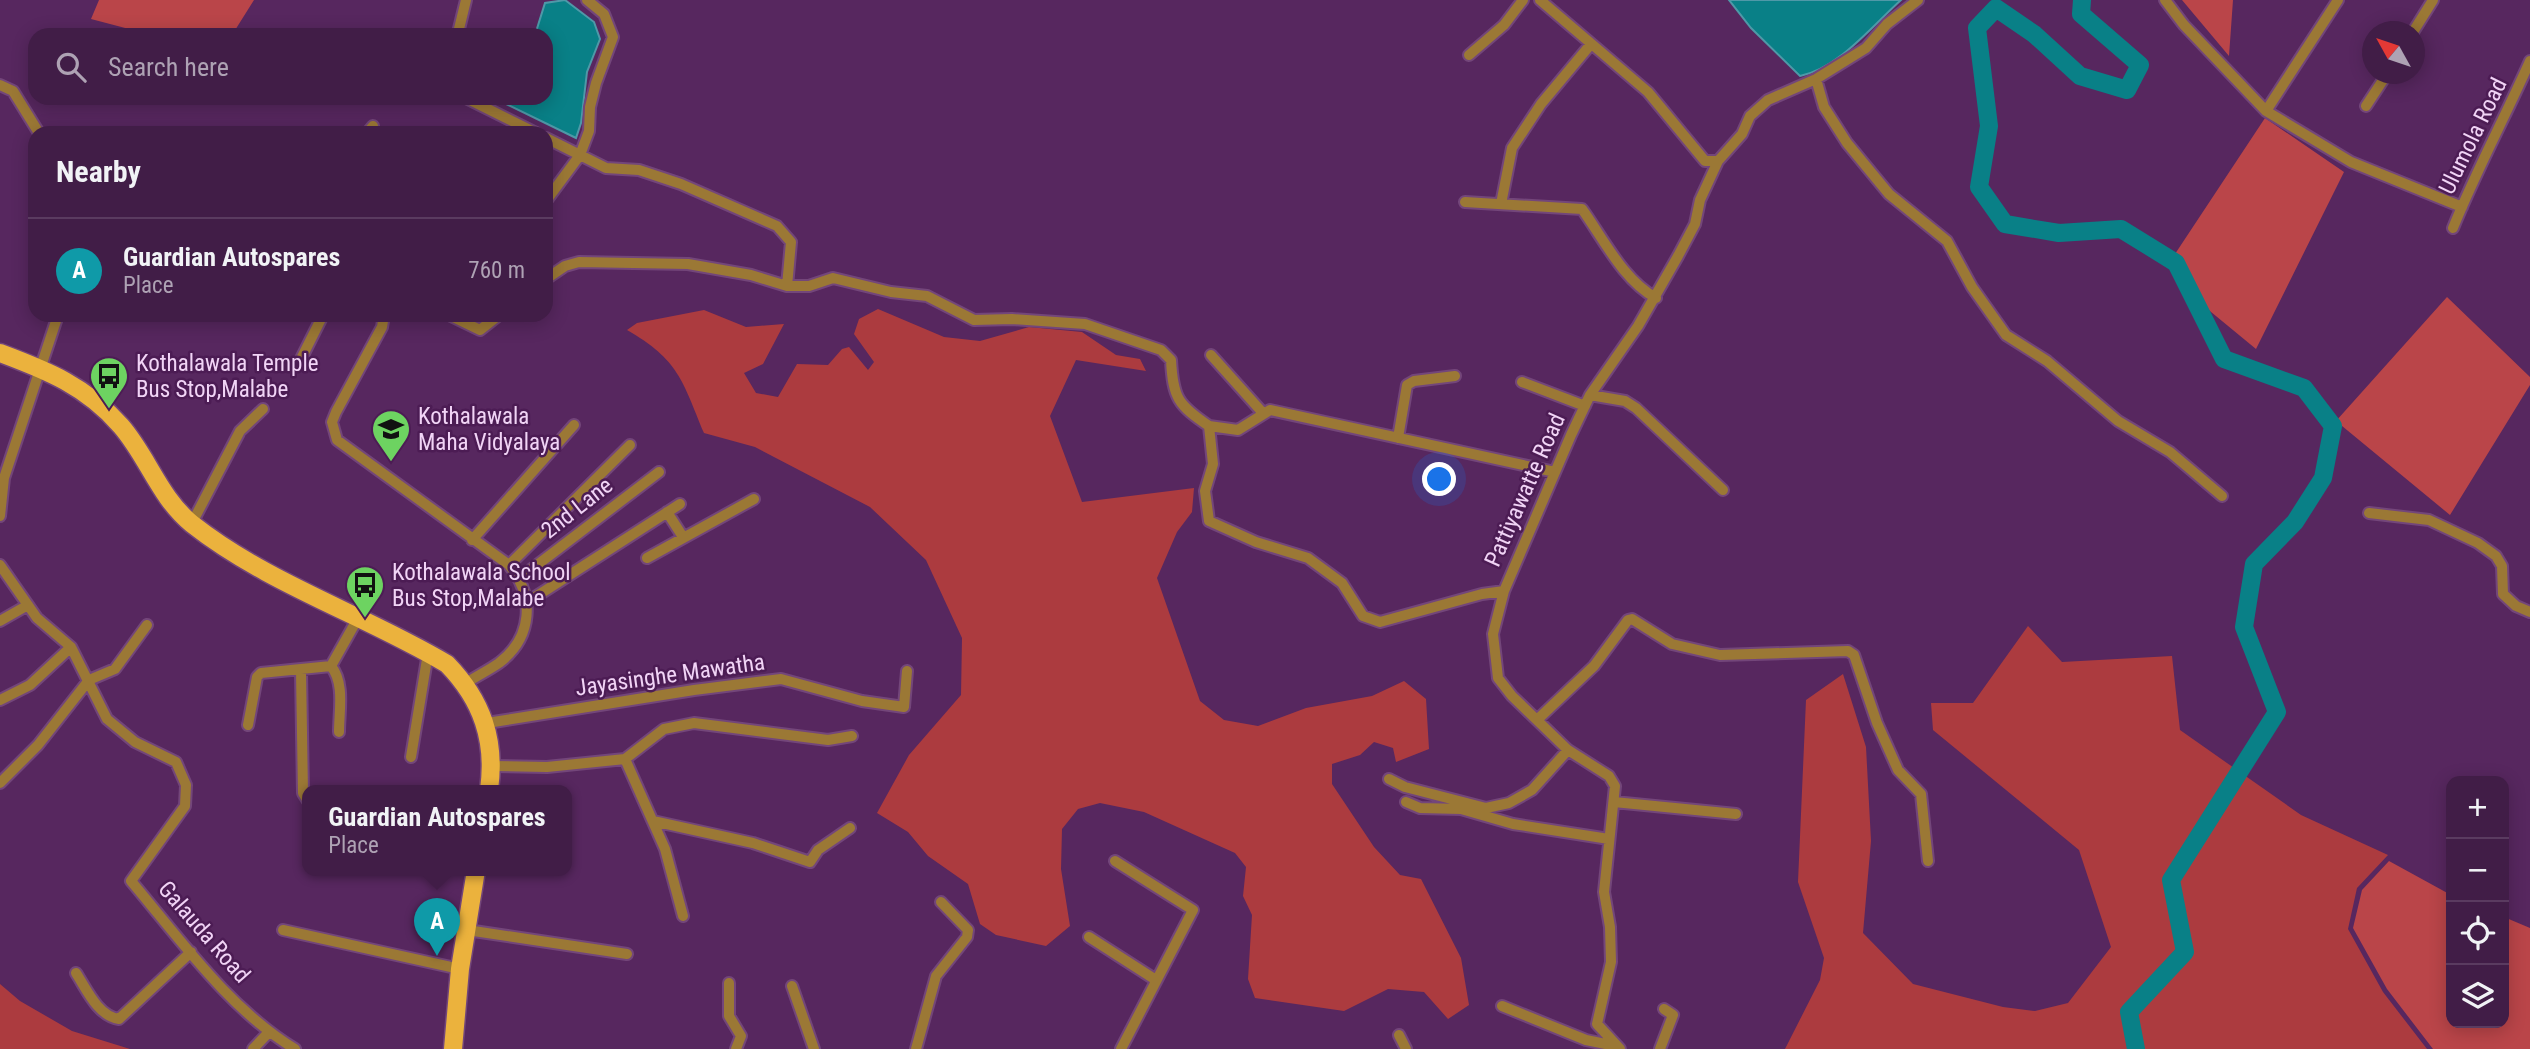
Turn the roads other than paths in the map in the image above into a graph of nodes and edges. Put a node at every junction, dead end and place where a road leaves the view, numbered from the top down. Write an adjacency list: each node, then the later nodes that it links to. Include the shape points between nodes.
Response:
1 (466, 0): 10 (street)
2 (587, 0): 23 (street, via 604,14 613,37 596,83 589,131)
3 (1523, 0): 12 (street, via 1504,25)
4 (1540, 0): 11 (street)
5 (1918, 0): 14 (street, Pattiyawatte Road, via 1866,48)
6 (2165, 0): 19 (street, via 2183,25)
7 (2337, 0): 19 (street)
8 (2433, 0): 9 (street)
9 (2420, 21)
10 (459, 28)
11 (1591, 44): 24 (street, via 1648,92 1705,160); 27 (street, via 1541,104 1512,148)
12 (1469, 55)
13 (2530, 61): 28 (street, Ulumola Road)
14 (1816, 79): 24 (street, Pattiyawatte Road, via 1768,100 1750,116 1742,134); 54 (street, via 1824,107 1847,143 1889,194 1947,242 2006,335 2047,361 2118,421 2170,452)
15 (2381, 84): 18 (street)
16 (0, 85): 20 (street, via 13,90)
17 (480, 105): 21 (street)
18 (2367, 106)
19 (2266, 111): 28 (street, via 2351,162)
20 (34, 126)
21 (522, 126)
22 (553, 142): 23 (street)
23 (580, 155): 25 (street); 31 (street, via 606,168 639,170 681,184 777,226 791,242)
24 (1718, 160): 32 (street, Pattiyawatte Road, via 1695,223)
25 (553, 192)
26 (1465, 202): 27 (street)
27 (1501, 204): 32 (street, via 1582,209 1622,266 1643,291)
28 (2462, 206): 29 (street, Ulumola Road)
29 (2453, 228)
30 (553, 274): 31 (street, via 579,262 688,264)
31 (787, 286): 48 (street, via 809,286 833,278 927,296 974,320 1085,324 1161,350 1171,360 1173,390 1184,409)
32 (1656, 298): 44 (street, Pattiyawatte Road)
33 (56, 322): 41 (street)
34 (320, 322): 40 (street)
35 (383, 322): 62 (street, via 336,412 333,431 337,440)
36 (464, 322): 37 (street, via 481,330)
37 (491, 322)
38 (0, 353): 41 (main road)
39 (1211, 355): 46 (street)
40 (299, 363)
41 (41, 368): 59 (street, via 4,478); 60 (main road, via 78,386 121,427 154,481)
42 (1455, 376): 49 (street, via 1408,385)
43 (1522, 382): 44 (street)
44 (1588, 400): 52 (street, Pattiyawatte Road); 53 (street, via 1626,401)
45 (262, 410): 60 (street, via 240,431)
46 (1262, 412): 48 (street, via 1238,430); 49 (street)
47 (574, 425): 62 (street)
48 (1209, 426): 67 (street, via 1213,464 1205,491 1209,521 1308,558 1342,583 1363,616 1380,622)
49 (1398, 438): 52 (street)
50 (630, 445): 65 (street)
51 (659, 472): 66 (street, 2nd Lane)
52 (1555, 472): 67 (street, Pattiyawatte Road)
53 (1723, 490)
54 (2222, 496)
55 (754, 499): 61 (street)
56 (680, 504): 57 (street)
57 (667, 512): 61 (street); 68 (street)
58 (2369, 513): 70 (street, via 2429,520 2478,543 2502,566 2503,594)
59 (0, 516)
60 (192, 523): 71 (main road, via 229,549)
61 (683, 537): 63 (street)
62 (472, 540): 65 (street)
63 (647, 558)
64 (0, 565): 69 (street, Galauda Road)
65 (509, 565): 66 (street)
66 (520, 578): 68 (street)
67 (1504, 591): 82 (street, Pattiyawatte Road, via 1493,634 1498,678)
68 (529, 601): 80 (street, via 518,641 501,662)
69 (28, 605): 72 (street); 74 (street, Galauda Road)
70 (2530, 612)
71 (358, 618): 75 (main road); 76 (street)
72 (0, 621)
73 (147, 625): 79 (street, via 116,669)
74 (71, 647): 79 (street, Galauda Road); 81 (street, via 30,685)
75 (428, 653): 80 (main road); 88 (street)
76 (331, 666): 77 (street); 85 (street, via 340,686)
77 (300, 671): 84 (street, via 257,677); 93 (street)
78 (907, 671): 83 (street, Jayasinghe Mawatha, via 904,707 781,680)
79 (89, 680): 92 (street); 109 (street, Galauda Road, via 107,719 135,742 176,762 186,785 185,806 131,881)
80 (466, 683): 83 (main road)
81 (0, 700)
82 (1538, 719): 87 (street, Pattiyawatte Road); 102 (street, via 1594,666 1632,619 1672,644 1720,655 1848,651 1854,655 1898,770 1921,794)
83 (487, 723): 90 (main road)
84 (248, 724)
85 (339, 732)
86 (852, 736): 89 (street, via 828,740 694,723 664,729)
87 (1568, 750): 91 (street, via 1532,790 1509,803 1486,808 1405,788); 96 (street, Pattiyawatte Road, via 1609,776 1615,786)
88 (411, 757)
89 (625, 758): 90 (street, via 547,767); 98 (street)
90 (492, 766): 94 (main road)
91 (1389, 779)
92 (0, 783)
93 (303, 785)
94 (490, 785)
95 (1406, 802): 100 (street)
96 (1614, 803): 97 (street); 100 (street, Pattiyawatte Road)
97 (1737, 814)
98 (653, 821): 99 (street, via 753,843 810,862 818,850); 105 (street)
99 (850, 828)
100 (1609, 839): 120 (street, Pattiyawatte Road, via 1604,892 1611,962 1597,1024)
101 (1115, 861): 113 (street, via 1193,911)
102 (1928, 861)
103 (475, 876): 107 (main road)
104 (941, 902): 126 (street, via 968,930 967,937 936,976)
105 (683, 916)
106 (284, 930): 111 (street)
107 (467, 930): 110 (street); 111 (main road)
108 (1089, 937): 113 (street)
109 (191, 952): 112 (street, via 119,1019 101,1011); 118 (street, Galauda Road)
110 (627, 954)
111 (460, 969): 123 (main road)
112 (76, 973)
113 (1156, 980): 127 (street)
114 (729, 983): 124 (street, via 729,1016 741,1036)
115 (792, 986): 125 (street)
116 (1502, 1006): 120 (street, via 1586,1040)
117 (1664, 1009): 129 (street, via 1673,1015)
118 (268, 1033): 121 (street); 122 (street, Galauda Road)
119 (1399, 1035): 128 (street)
120 (1619, 1048)
121 (253, 1049)
122 (295, 1049)
123 (453, 1049)
124 (736, 1049)
125 (814, 1049)
126 (916, 1049)
127 (1121, 1049)
128 (1406, 1049)
129 (1660, 1049)

